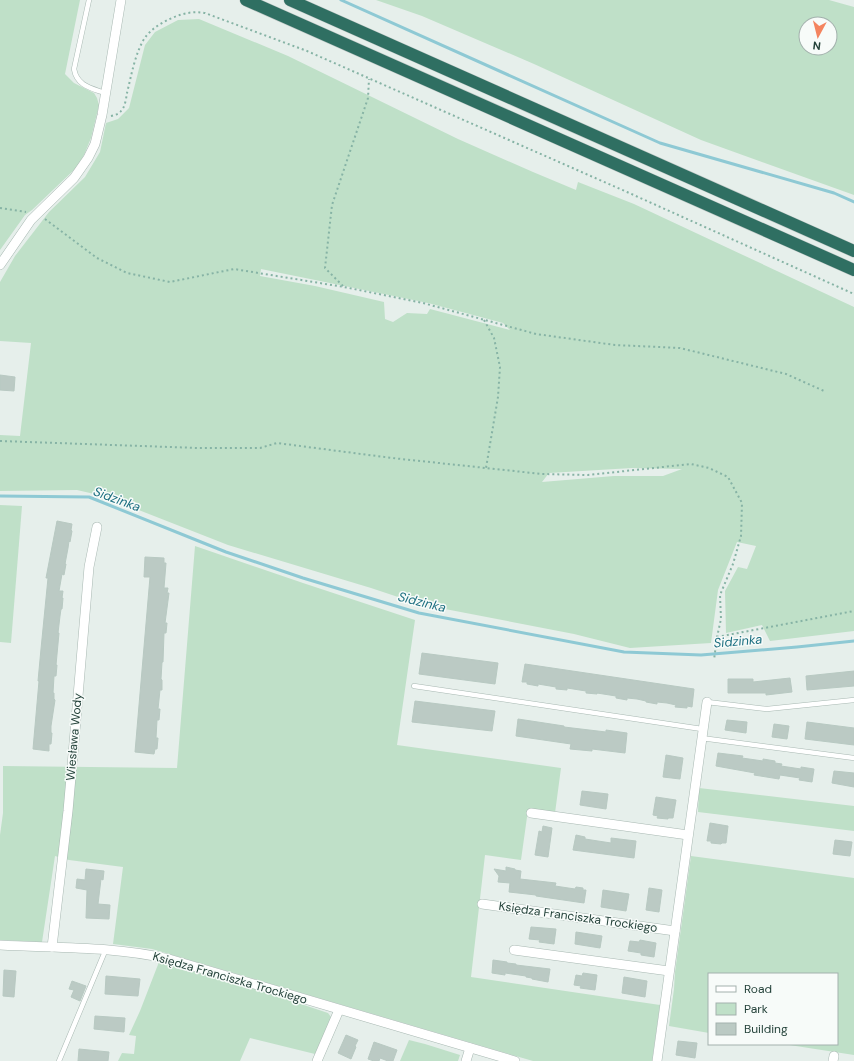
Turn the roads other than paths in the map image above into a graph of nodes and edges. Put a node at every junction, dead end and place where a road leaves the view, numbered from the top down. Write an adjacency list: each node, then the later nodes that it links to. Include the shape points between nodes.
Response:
1 (89, 0): 5 (lane, via 74,69 75,76 91,89)
2 (246, 0): 8 (highway)
3 (290, 0): 6 (highway)
4 (121, 2): 5 (street)
5 (106, 93): 7 (street, via 95,144 88,158 74,178 27,226)
6 (854, 251)
7 (0, 265)
8 (854, 270)
9 (97, 527): 20 (street, Wiesława Wody, via 89,567 68,811)
10 (414, 686): 13 (lane)
11 (854, 700): 12 (lane, via 767,709)
12 (706, 702): 13 (street, Księdza Franciszka Trockiego)
13 (702, 733): 14 (lane); 16 (street, Księdza Franciszka Trockiego)
14 (854, 758)
15 (531, 813): 16 (street)
16 (688, 835): 18 (street, Księdza Franciszka Trockiego)
17 (482, 904): 18 (street, Księdza Franciszka Trockiego)
18 (675, 931): 23 (street, Księdza Franciszka Trockiego)
19 (0, 945): 20 (street, Księdza Franciszka Trockiego)
20 (52, 947): 21 (street, Księdza Franciszka Trockiego)
21 (106, 950): 24 (street, Księdza Franciszka Trockiego, via 169,959); 26 (lane)
22 (514, 950): 23 (street)
23 (669, 971): 30 (street, Księdza Franciszka Trockiego)
24 (339, 1010): 25 (street, Księdza Franciszka Trockiego); 27 (street)
25 (470, 1048): 28 (street); 29 (street, Księdza Franciszka Trockiego)
26 (59, 1061)
27 (317, 1061)
28 (466, 1061)
29 (514, 1061)
30 (657, 1061)

